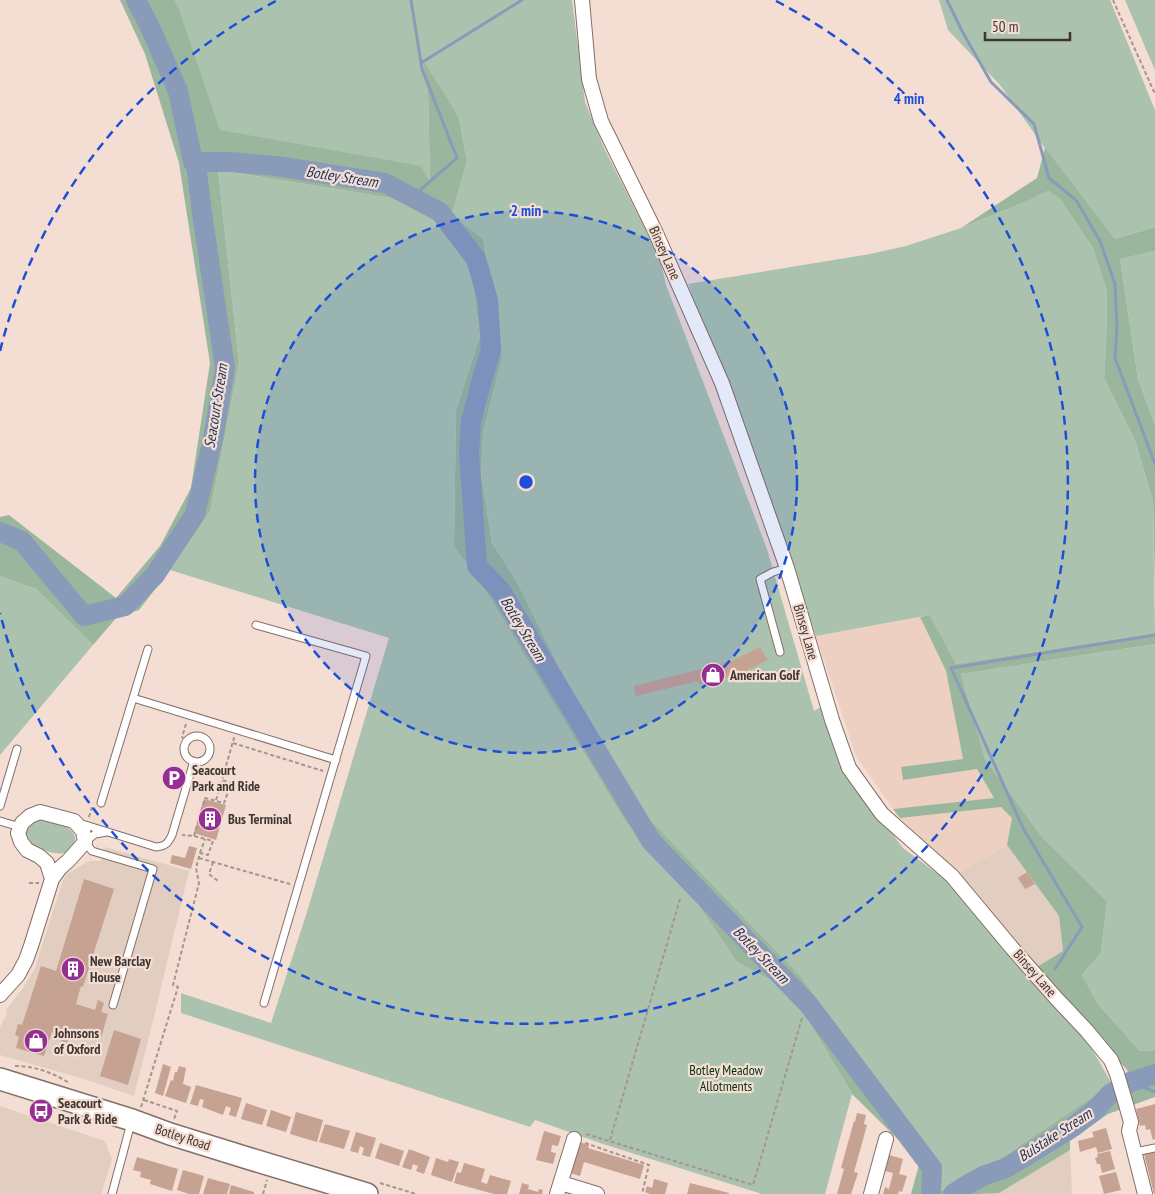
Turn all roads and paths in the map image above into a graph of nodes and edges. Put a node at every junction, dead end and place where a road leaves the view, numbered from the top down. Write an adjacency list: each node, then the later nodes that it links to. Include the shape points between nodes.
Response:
1 (582, 0): 4 (street, Binsey Lane, via 589,79 601,121 655,231 722,383)
2 (1113, 0): 3 (path)
3 (1155, 94)
4 (787, 568): 7 (lane, via 760,579); 48 (street, Binsey Lane, via 832,720 850,768 882,814 952,876 1111,1060 1131,1122 1129,1131)
5 (256, 625): 12 (lane, via 366,656)
6 (148, 649): 8 (lane)
7 (780, 652)
8 (133, 698): 12 (lane); 19 (lane)
9 (186, 724): 10 (path, via 182,737)
10 (186, 741): 13 (lane, via 184,753); 13 (lane, via 193,736 207,741 209,752 205,759)
11 (17, 749): 20 (lane)
12 (336, 760): 14 (lane)
13 (194, 761): 25 (lane)
14 (331, 774): 15 (path, via 232,743); 34 (lane)
15 (222, 780): 16 (path); 17 (path)
16 (220, 786): 18 (path); 18 (path, via 229,789 224,803)
17 (243, 787)
18 (216, 801): 26 (path, via 205,798)
19 (101, 803)
20 (0, 806)
21 (0, 821): 23 (lane)
22 (74, 821): 23 (street, via 40,812 30,816); 24 (lane); 28 (street, via 83,831)
23 (20, 827): 32 (street, via 21,842 47,863)
24 (107, 832): 25 (lane, via 156,847 164,846); 28 (lane, via 95,834)
25 (172, 835): 26 (path)
26 (194, 836): 27 (path)
27 (204, 839): 29 (path); 29 (path, via 213,841 208,855)
28 (85, 842): 32 (street); 38 (lane, via 92,852 153,869)
29 (200, 853): 30 (path)
30 (199, 858): 31 (path); 41 (path, via 196,868 199,883 173,985 178,987)
31 (213, 862): 33 (path, via 209,874); 34 (path)
32 (52, 879): 36 (street, via 26,960 18,975)
33 (218, 881)
34 (298, 887): 37 (lane)
35 (680, 899): 46 (path)
36 (0, 995)
37 (264, 1003)
38 (113, 1005)
39 (802, 1018): 46 (path, via 753,1185)
40 (0, 1079): 43 (main road, Botley Road)
41 (143, 1100): 42 (path, via 177,1111); 43 (path)
42 (175, 1118)
43 (132, 1120): 50 (lane); 51 (main road, Botley Road)
44 (574, 1139): 46 (path, via 576,1131); 49 (street); 53 (path, via 649,1165)
45 (886, 1139): 54 (street)
46 (610, 1140)
47 (1155, 1148): 48 (lane)
48 (1135, 1152): 55 (street, Binsey Lane)
49 (559, 1188): 52 (street)
50 (112, 1194)
51 (367, 1194)
52 (597, 1194)
53 (642, 1194)
54 (870, 1194)
55 (1145, 1194)

